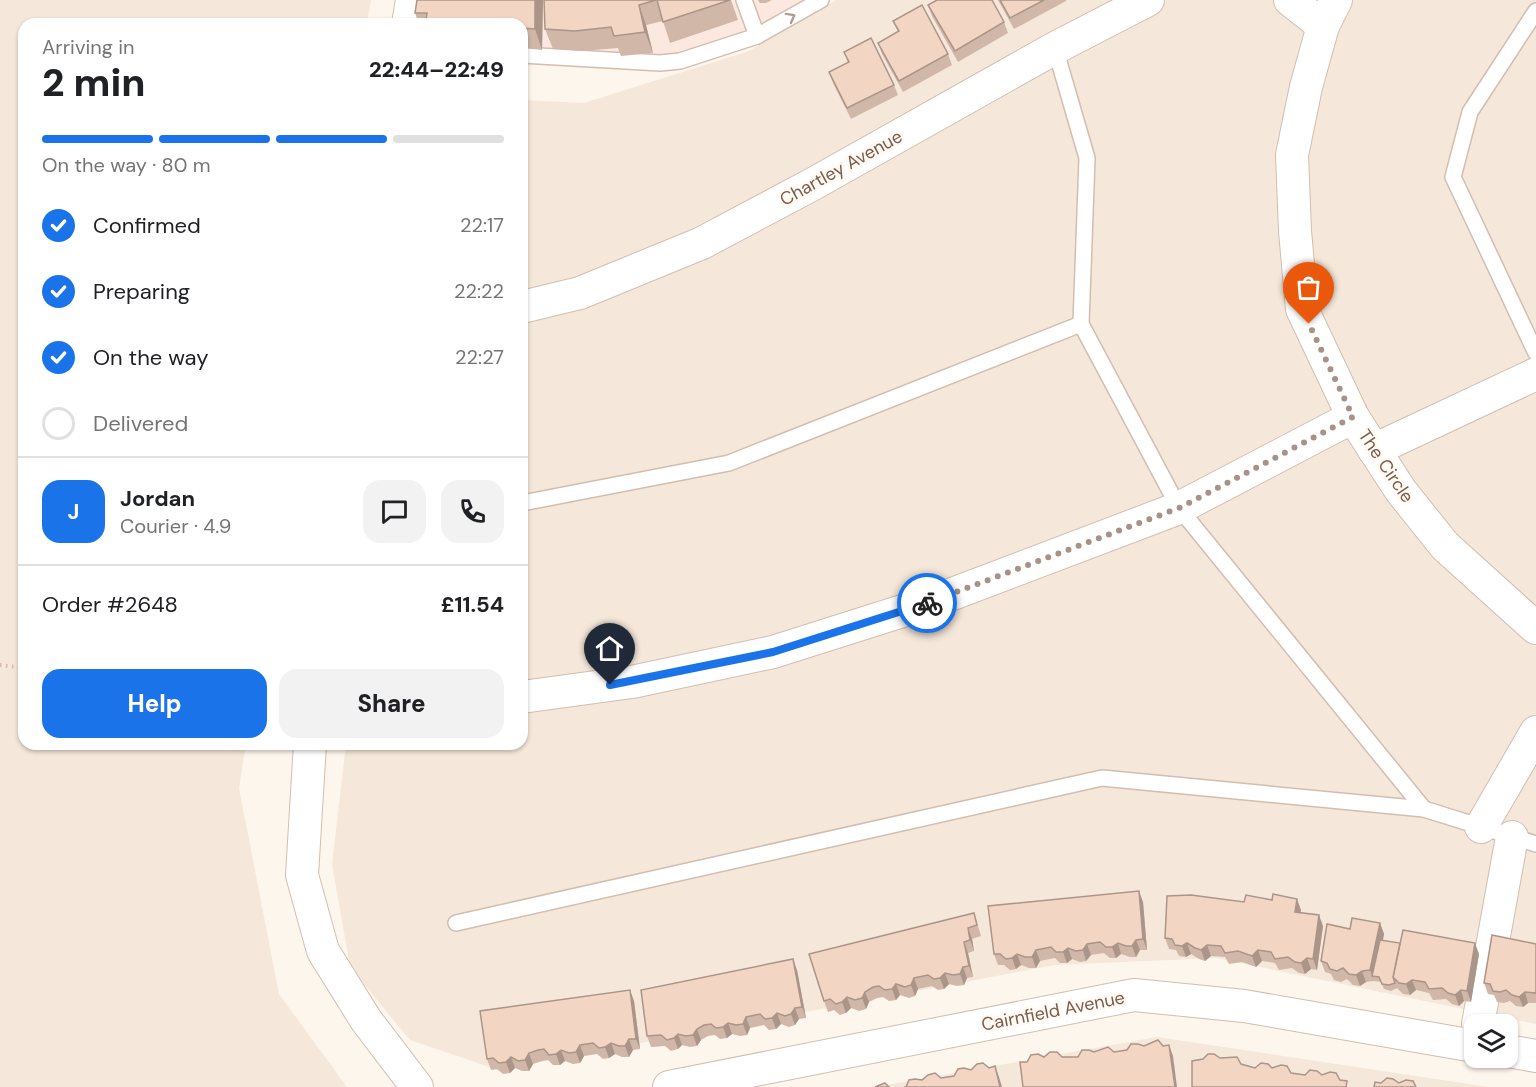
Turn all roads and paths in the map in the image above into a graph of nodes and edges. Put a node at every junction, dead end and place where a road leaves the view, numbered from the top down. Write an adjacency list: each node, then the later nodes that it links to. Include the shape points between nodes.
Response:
1 (412, 0): 8 (street)
2 (744, 0): 9 (lane)
3 (821, 0): 9 (lane, one-way to 3)
4 (1148, 0): 10 (street, Chartley Avenue)
5 (1290, 0): 7 (street)
6 (1536, 11): 14 (lane, via 1470,112 1453,177)
7 (1329, 13): 16 (street, The Circle, via 1306,87 1292,155 1295,231 1302,309)
8 (409, 18)
9 (757, 36): 11 (lane, via 680,61 660,63)
10 (1055, 48): 12 (street, Chartley Avenue, via 702,243 580,293); 13 (lane, via 1087,158)
11 (528, 55)
12 (528, 306)
13 (1081, 324): 18 (lane, via 729,463); 19 (lane)
14 (1536, 353)
15 (1536, 374): 17 (street)
16 (1353, 417): 17 (street, The Circle); 19 (street)
17 (1374, 450): 20 (street, The Circle, via 1445,546)
18 (528, 502)
19 (1179, 508): 23 (street, via 934,601 773,652 632,682); 26 (lane)
20 (1536, 628)
21 (0, 665): 22 (path)
22 (18, 667)
23 (528, 697)
24 (1536, 732): 27 (street)
25 (310, 750): 34 (street, via 302,875 323,951 366,1020)
26 (1424, 809): 27 (lane); 29 (lane, via 1102,778)
27 (1481, 827): 28 (lane)
28 (1524, 840): 30 (street)
29 (456, 923)
30 (1480, 1014)
31 (1464, 1042): 35 (street, Cairnfield Avenue, via 1244,1006 1134,994)
32 (1518, 1053): 33 (street)
33 (1536, 1056)
34 (417, 1087)
35 (669, 1087)

